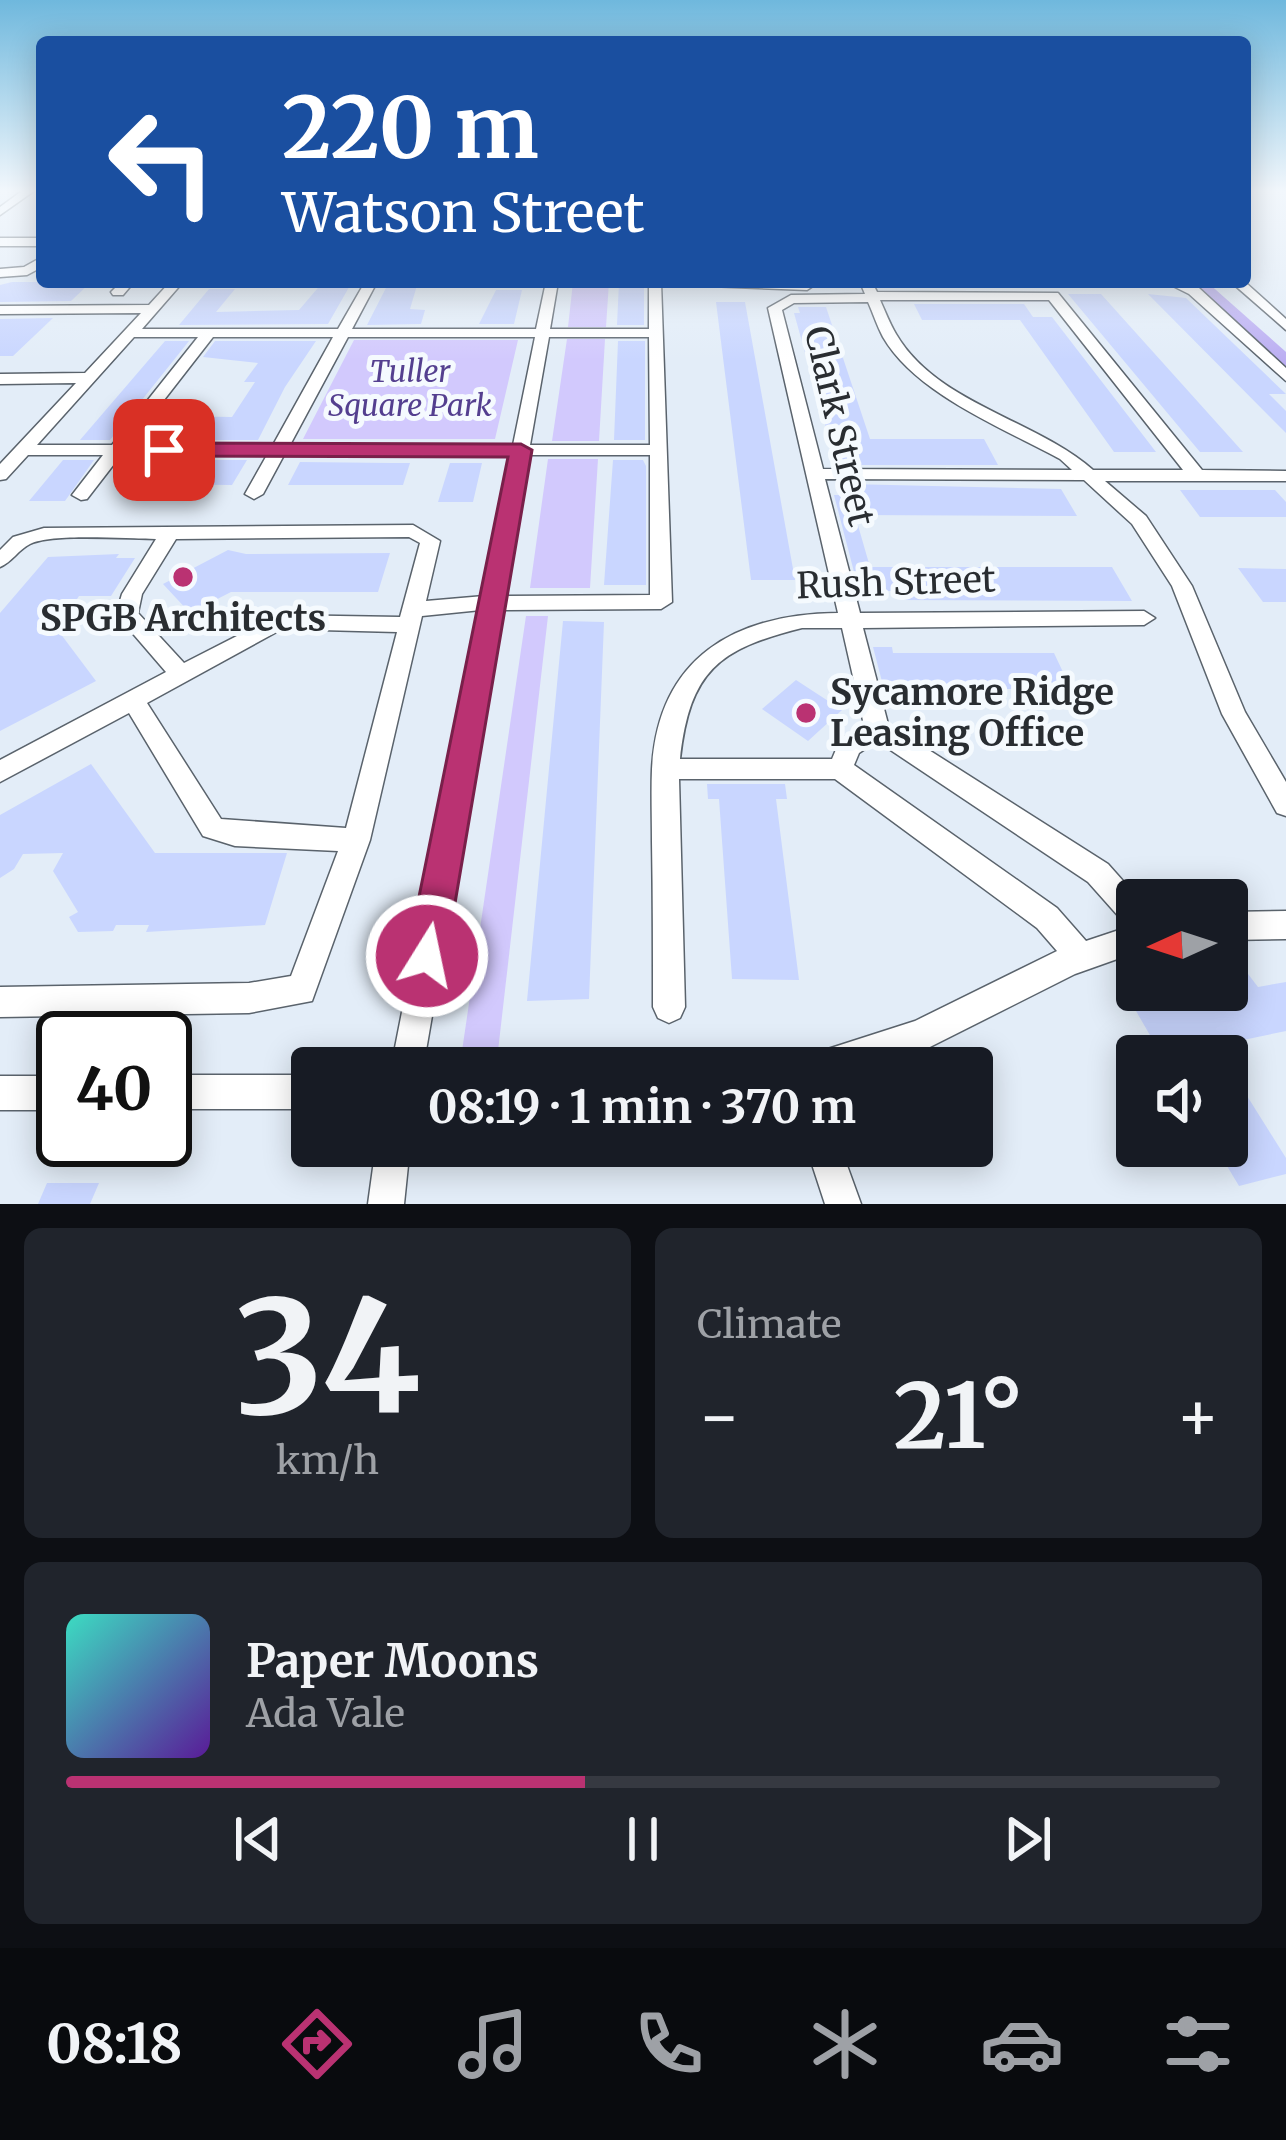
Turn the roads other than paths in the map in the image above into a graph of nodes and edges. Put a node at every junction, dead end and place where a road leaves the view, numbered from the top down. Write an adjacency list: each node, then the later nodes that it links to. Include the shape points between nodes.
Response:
1 (0, 260): 2 (street)
2 (36, 261)
3 (36, 265): 4 (street)
4 (0, 273)
5 (171, 288): 16 (street)
6 (368, 288): 21 (street)
7 (551, 288): 22 (street)
8 (656, 288): 23 (street)
9 (829, 288): 14 (street)
10 (958, 288): 15 (street)
11 (1186, 288): 24 (street)
12 (1244, 288): 18 (street)
13 (1053, 289): 15 (street, Clark Street); 35 (street)
14 (869, 290): 15 (street, Clark Street); 32 (street, Clark Street, via 775,306); 34 (street, via 894,344 922,373)
15 (963, 296)
16 (152, 309): 17 (street); 19 (street)
17 (0, 310)
18 (1286, 326)
19 (130, 333): 20 (street); 25 (street)
20 (208, 333): 21 (street); 27 (street)
21 (342, 333): 22 (street); 31 (street)
22 (543, 333): 23 (street); 29 (street)
23 (656, 333): 30 (street)
24 (1286, 376)
25 (89, 378): 26 (street); 28 (street)
26 (0, 379)
27 (117, 449): 28 (street); 31 (street); 38 (street)
28 (23, 450): 33 (street)
29 (521, 450): 30 (street); 31 (street); 43 (street)
30 (659, 450): 43 (street, via 661,602)
31 (278, 451): 37 (street)
32 (815, 474): 34 (street); 44 (street, Clark Street)
33 (0, 476)
34 (1093, 476): 35 (street); 53 (street, via 1139,520 1182,586 1234,714)
35 (1197, 476): 36 (street)
36 (1286, 476)
37 (254, 494)
38 (81, 495)
39 (170, 532): 40 (street); 45 (street, via 424,533 430,543); 47 (street, via 127,614)
40 (38, 534): 41 (street); 42 (street)
41 (0, 535)
42 (0, 561)
43 (492, 603): 45 (street); 62 (street)
44 (849, 617): 46 (street, Rush Street); 49 (street, Clark Street); 50 (street, Rush Street, via 765,629 705,664 674,706)
45 (411, 618): 47 (street, via 278,622); 54 (street)
46 (1144, 618)
47 (180, 673): 48 (street)
48 (133, 700): 52 (street); 54 (street, via 212,828)
49 (877, 729): 51 (street, via 849,747); 55 (street, via 1098,873)
50 (665, 769): 51 (street); 61 (street, Rush Street)
51 (840, 769): 59 (street, via 1047,918)
52 (0, 772)
53 (1286, 805)
54 (356, 840): 60 (street, via 302,990)
55 (1116, 893)
56 (1248, 926): 57 (street)
57 (1286, 926)
58 (1116, 945): 59 (street)
59 (1081, 956): 63 (street, via 959,1019)
60 (0, 1002)
61 (669, 1007)
62 (410, 1047)
63 (878, 1047)
64 (291, 1092): 67 (street)
65 (0, 1093): 66 (street)
66 (36, 1093)
67 (192, 1093)
68 (390, 1167): 70 (street)
69 (830, 1167): 71 (street)
70 (386, 1204)
71 (843, 1204)

